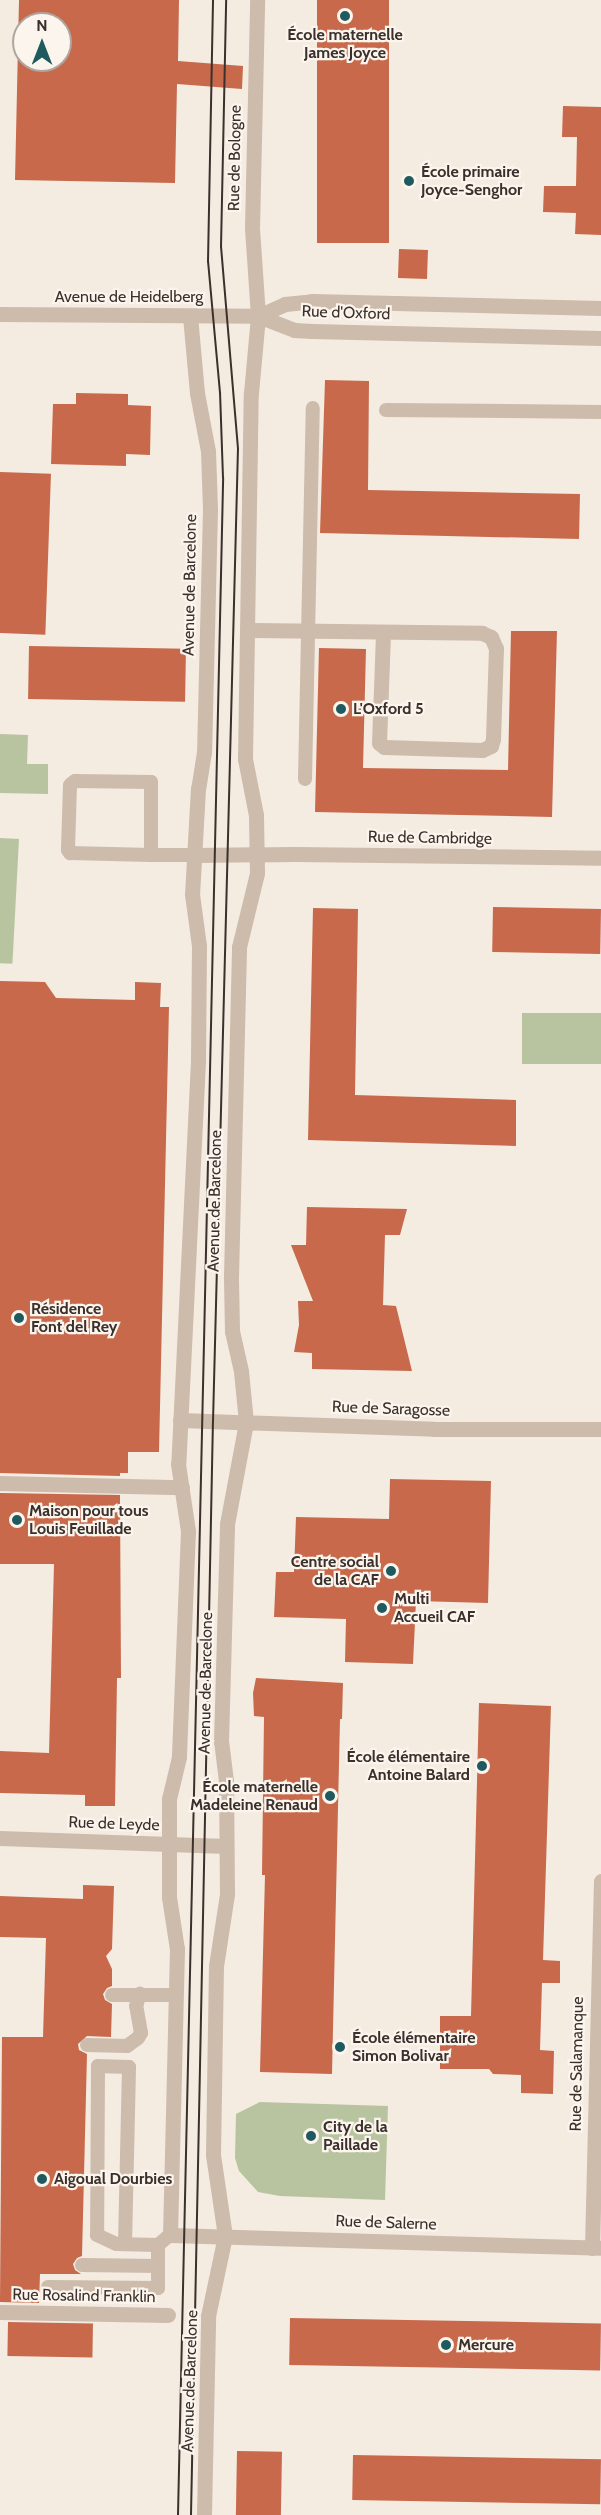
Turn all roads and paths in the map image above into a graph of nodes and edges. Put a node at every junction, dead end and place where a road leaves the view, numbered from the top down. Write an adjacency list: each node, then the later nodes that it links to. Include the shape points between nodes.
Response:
1 (257, 0): 5 (street, Rue de Bologne, via 252,228)
2 (601, 308): 5 (street, Rue d'Oxford, via 312,301 285,304)
3 (0, 314): 4 (street, Avenue de Heidelberg)
4 (190, 316): 5 (street, Avenue de Heidelberg); 16 (street, Avenue de Barcelone, via 197,393 208,451 210,509 204,752 198,782)
5 (258, 316): 6 (street, Rue d'Oxford, via 294,330); 10 (street, Avenue de Barcelone, via 251,393)
6 (601, 338)
7 (313, 408): 11 (lane)
8 (386, 410): 9 (lane)
9 (601, 412)
10 (248, 630): 11 (street); 14 (street, Avenue de Barcelone, via 245,759 256,815)
11 (307, 631): 12 (street); 13 (lane)
12 (383, 632): 12 (street, via 482,633 490,638 496,648 490,746 482,750 384,747 379,743)
13 (305, 779)
14 (258, 854): 16 (street); 17 (street, Rue de Cambridge); 19 (street, Avenue de Barcelone, via 239,947 231,1277 232,1331)
15 (151, 855): 15 (lane, via 151,782 75,781 70,785 70,853); 16 (lane)
16 (195, 855): 18 (street, Avenue de Barcelone, via 192,894 199,946 198,1061)
17 (601, 858)
18 (180, 1420): 19 (street, Rue de Saragosse); 22 (street, Avenue de Barcelone, via 178,1464)
19 (246, 1422): 20 (street, Rue de Saragosse); 25 (street, Avenue de Barcelone, via 227,1524 221,1742 226,1781)
20 (601, 1430)
21 (0, 1483): 22 (street)
22 (182, 1486): 24 (street, Avenue de Barcelone, via 188,1531 179,1757 169,1798)
23 (0, 1838): 24 (street, Rue de Leyde)
24 (169, 1844): 25 (street, Rue de Leyde); 30 (street, Avenue de Barcelone, via 169,1897 177,1949)
25 (226, 1846): 32 (street, Avenue de Barcelone, via 226,1901 216,1966 213,2155)
26 (601, 1881): 27 (street, Rue de Salamanque)
27 (600, 1925): 35 (street, Rue de Salamanque)
28 (140, 1994): 29 (lane); 30 (lane); 31 (lane, via 136,2006 141,2033 138,2038 127,2046)
29 (112, 1995)
30 (174, 1995): 33 (street, Avenue de Barcelone)
31 (87, 2045)
32 (225, 2236): 33 (street, Rue de Salerne); 35 (street, Rue de Salerne); 41 (street, Avenue de Barcelone, via 208,2316)
33 (164, 2240): 34 (lane); 37 (lane)
34 (125, 2244): 34 (lane, via 97,2235 98,2066 129,2067)
35 (597, 2248)
36 (82, 2265): 37 (lane)
37 (158, 2266): 38 (lane, via 158,2288)
38 (48, 2287)
39 (0, 2312): 40 (street, Rue Rosalind Franklin)
40 (168, 2315)
41 (204, 2515)

